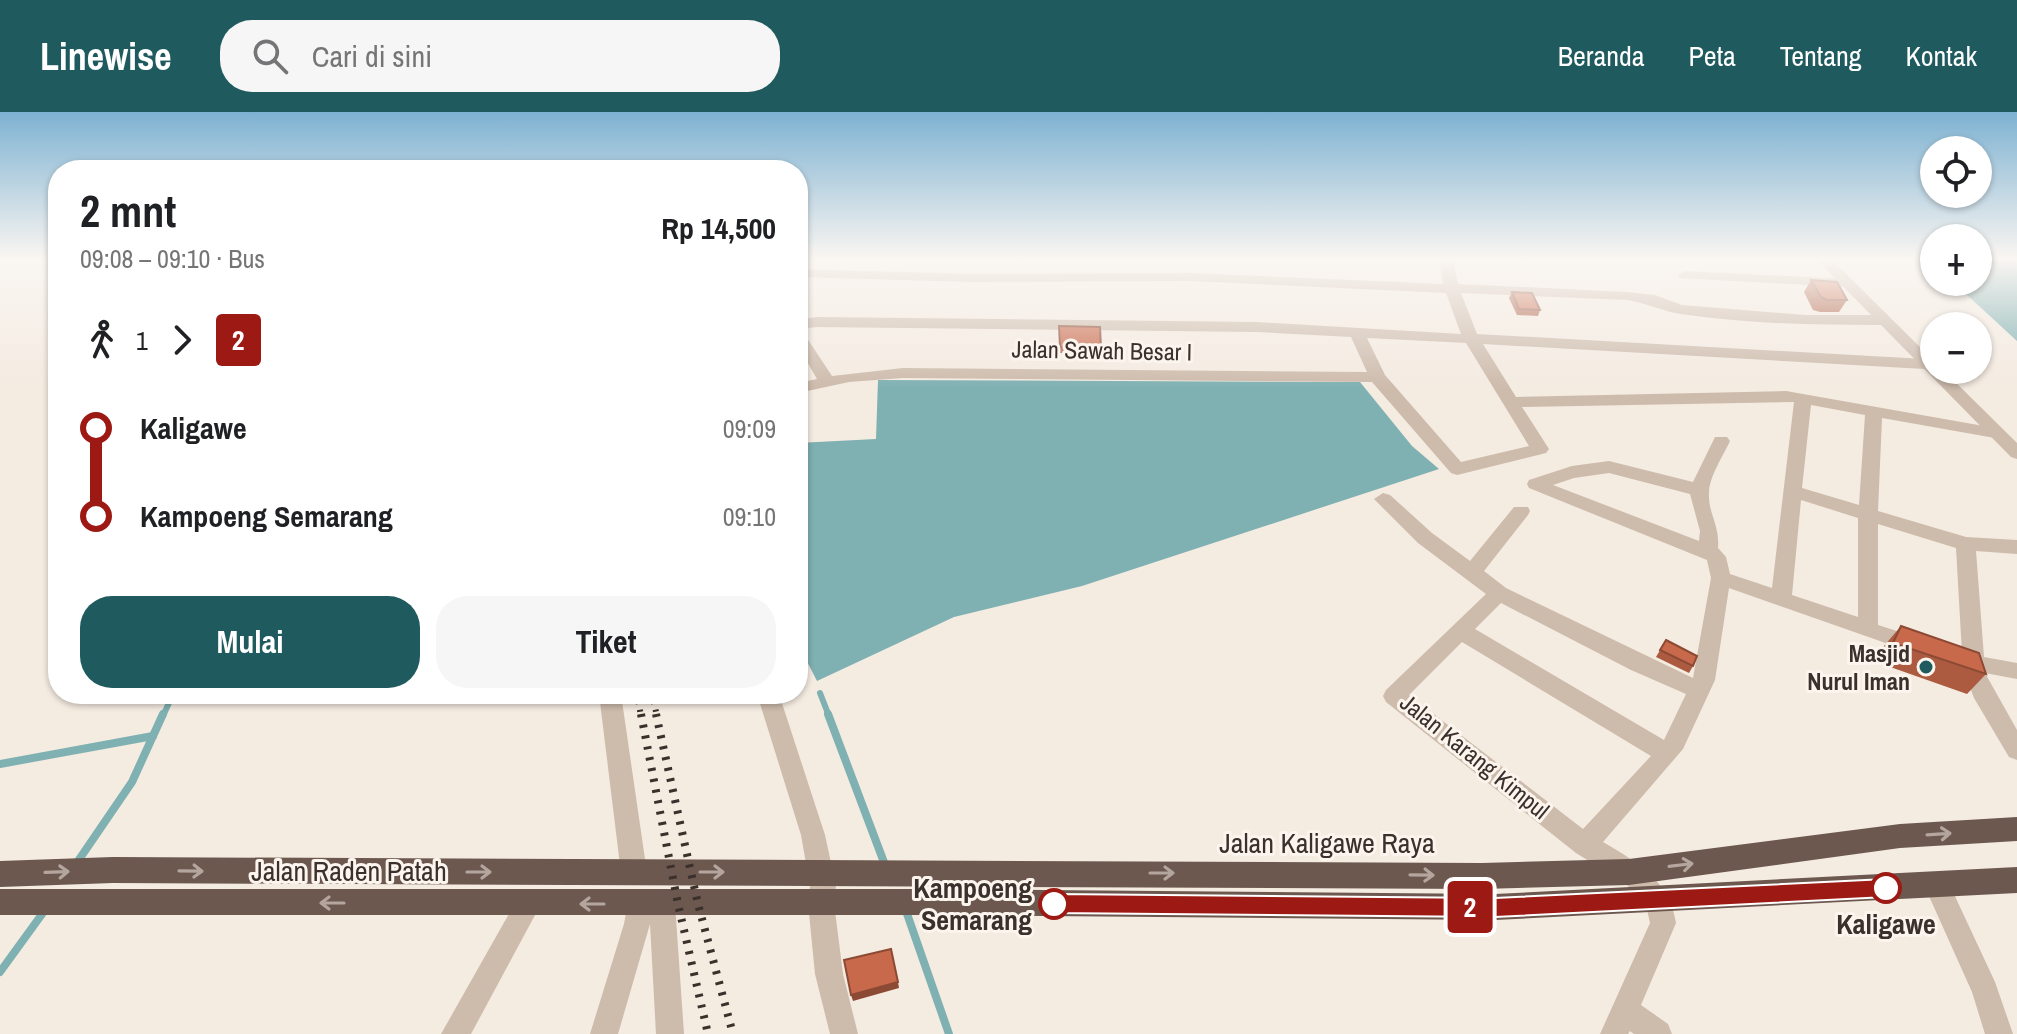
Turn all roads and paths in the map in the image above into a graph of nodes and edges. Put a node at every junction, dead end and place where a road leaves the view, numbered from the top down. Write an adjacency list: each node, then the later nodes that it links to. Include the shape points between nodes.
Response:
1 (1457, 303): 7 (street)
2 (1663, 303): 4 (street, via 1805,320)
3 (1866, 303): 4 (street)
4 (1883, 320): 9 (street)
5 (808, 323): 6 (street)
6 (1357, 332): 7 (street); 11 (street)
7 (1471, 338): 10 (street); 16 (street)
8 (808, 350): 12 (street)
9 (1920, 359)
10 (1920, 364)
11 (1377, 377): 12 (street, Jalan Sawah Besar I, via 1003,372 903,373); 16 (street, via 1457,469 1540,449)
12 (827, 381): 14 (street, Jalan Sawah Besar I)
13 (1945, 384): 18 (street)
14 (808, 386)
15 (1803, 398): 16 (street); 17 (street); 22 (street)
16 (1513, 402)
17 (1874, 411): 18 (street); 25 (street)
18 (1995, 433): 20 (street)
19 (1721, 441): 21 (street)
20 (2017, 453)
21 (1699, 490): 27 (street, via 1710,531); 27 (street, via 1609,467 1536,484)
22 (1792, 491): 25 (street); 32 (street)
23 (1383, 499): 29 (street)
24 (1521, 511): 29 (street)
25 (1868, 514): 26 (street); 33 (street)
26 (1966, 544): 28 (street); 35 (street)
27 (1708, 551): 30 (street, via 1716,557)
28 (2014, 552)
29 (1471, 574): 31 (street)
30 (1721, 578): 32 (street); 37 (street)
31 (1499, 593): 34 (street, Jalan Karang Kimpul); 37 (street)
32 (1781, 600): 33 (street)
33 (1868, 629): 35 (street)
34 (1461, 631): 41 (street); 43 (street, Jalan Karang Kimpul, via 1394,696)
35 (1973, 665): 36 (street); 40 (street, via 1985,698)
36 (2017, 671)
37 (1699, 690): 41 (street)
38 (611, 704): 47 (street)
39 (771, 704): 45 (street)
40 (2017, 750)
41 (1667, 754): 43 (street)
42 (2017, 829): 46 (highway, Jalan Kaligawe Raya, one-way to 42, via 1900,836)
43 (1585, 845): 46 (street, Jalan Karang Kimpul)
44 (259, 872): 47 (highway, Jalan Raden Patah, one-way to 47); 48 (highway, Jalan Raden Patah, one-way to 44); 53 (highway)
45 (820, 872): 46 (highway, Jalan Kaligawe Raya, one-way to 46); 47 (highway, Jalan Kaligawe Raya, one-way to 45); 54 (street)
46 (1629, 872): 51 (street, Jalan Karang Kimpul)
47 (634, 873)
48 (0, 874)
49 (2017, 880): 50 (highway)
50 (1937, 885): 51 (highway); 63 (street)
51 (1658, 899): 54 (highway, via 1495,907); 57 (street, via 1663,923)
52 (0, 902): 53 (highway, Jalan Raden Patah)
53 (240, 903): 55 (highway, Jalan Raden Patah, one-way to 53)
54 (821, 903): 56 (highway, Jalan Raden Patah, via 698,904); 61 (street, via 829,974)
55 (528, 904): 56 (highway, Jalan Raden Patah, one-way to 55); 58 (street)
56 (650, 914): 59 (street); 60 (street)
57 (1618, 1022): 62 (street)
58 (455, 1034)
59 (604, 1034)
60 (670, 1034)
61 (844, 1034)
62 (1658, 1034)
63 (1999, 1034)

